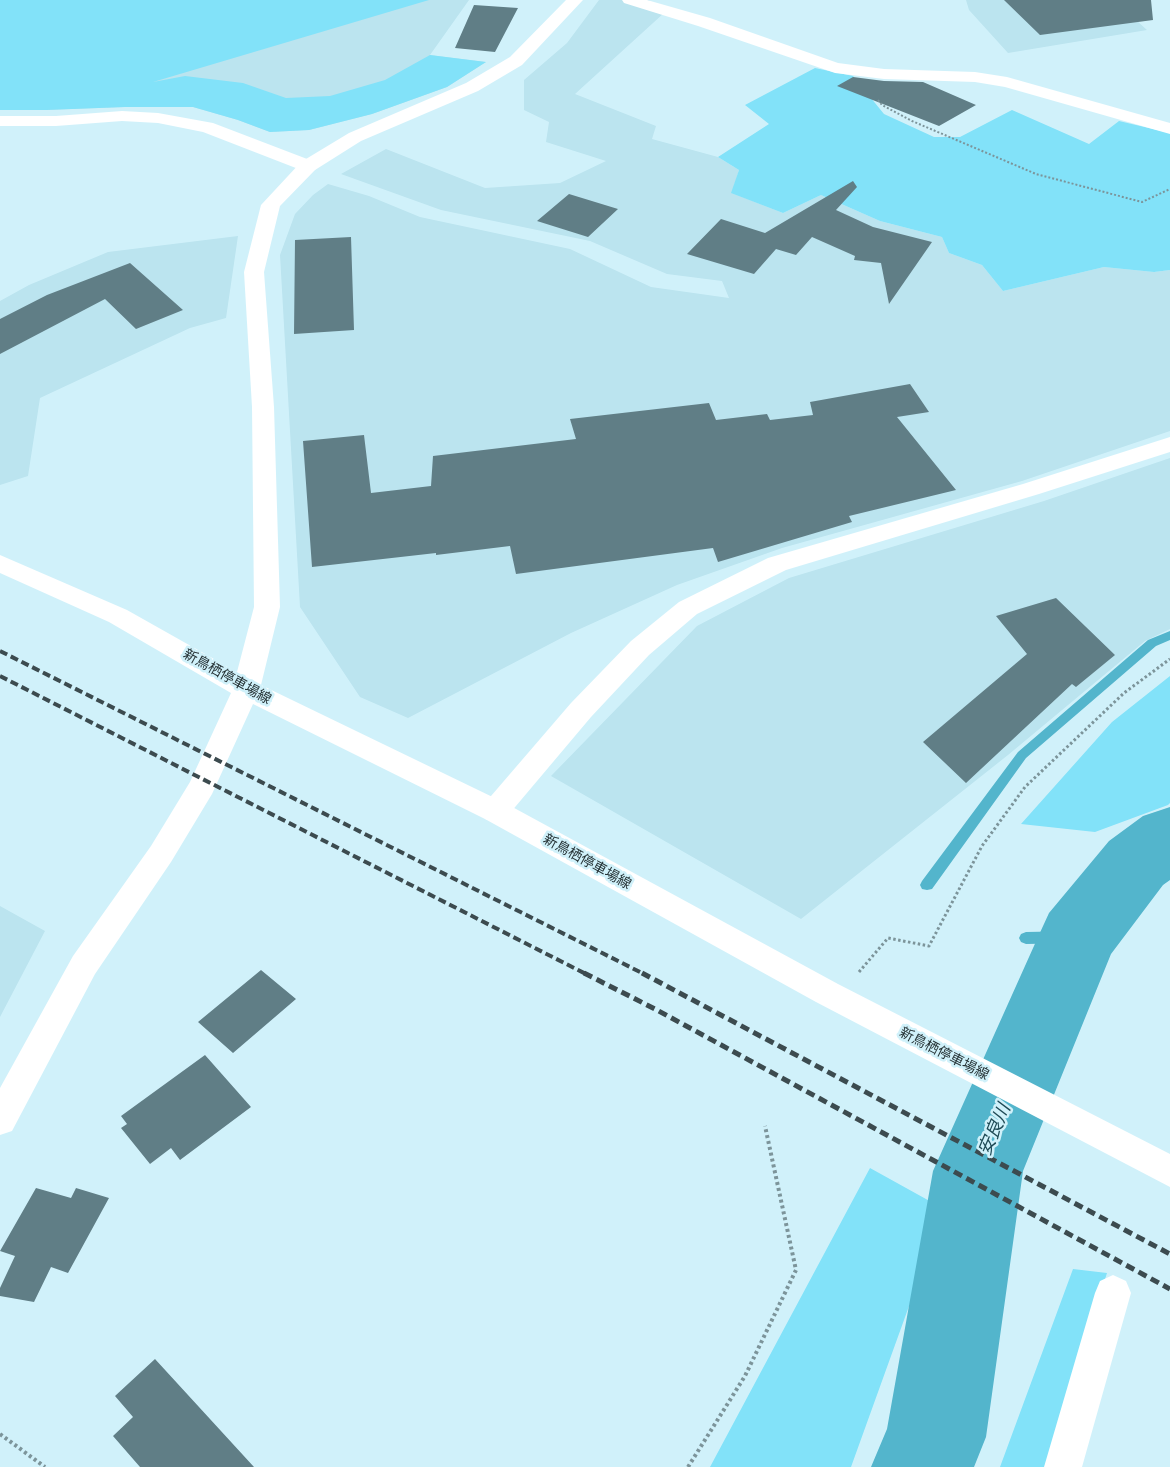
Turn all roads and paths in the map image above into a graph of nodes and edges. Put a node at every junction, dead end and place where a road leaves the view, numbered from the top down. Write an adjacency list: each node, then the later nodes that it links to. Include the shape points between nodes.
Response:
1 (575, 0): 6 (street, via 516,61 472,87 355,137)
2 (630, 0): 3 (street, via 835,68)
3 (857, 71): 5 (street, via 975,77 1007,82); 7 (path, via 882,106 1036,174 1142,202)
4 (0, 121): 6 (street, via 122,116 158,118 207,127)
5 (1170, 129)
6 (308, 166): 11 (street, via 271,206 254,272 263,407 267,607)
7 (1170, 188)
8 (1170, 444): 12 (street, via 777,564 688,608 640,648 587,703)
9 (0, 563): 11 (street, 新鳥栖停車場線, via 118,616)
10 (1170, 659): 13 (path, via 1124,693 1025,787 982,846 929,946 888,938)
11 (246, 689): 12 (street, 新鳥栖停車場線); 14 (street, via 202,786 161,854 84,965)
12 (495, 811): 16 (street, 新鳥栖停車場線, via 827,994)
13 (855, 976)
14 (0, 1120)
15 (765, 1126): 20 (path, via 796,1270 745,1376)
16 (1170, 1171)
17 (1113, 1293): 21 (street)
18 (0, 1434): 19 (path)
19 (45, 1467)
20 (688, 1467)
21 (1063, 1467)

